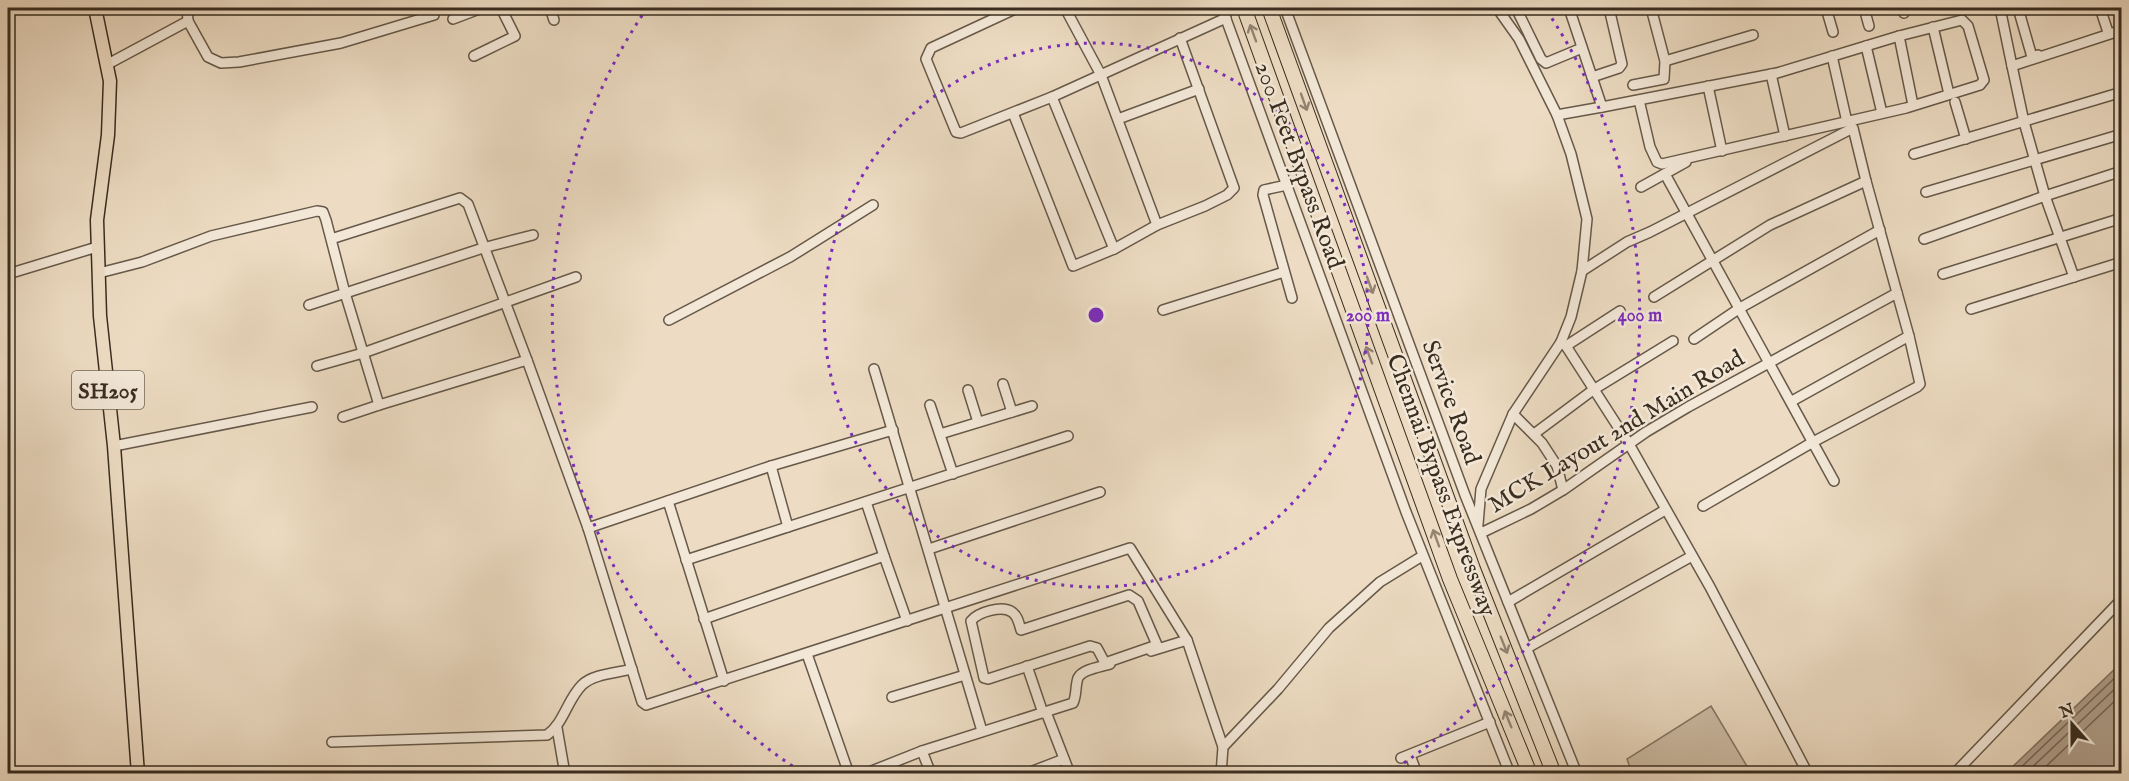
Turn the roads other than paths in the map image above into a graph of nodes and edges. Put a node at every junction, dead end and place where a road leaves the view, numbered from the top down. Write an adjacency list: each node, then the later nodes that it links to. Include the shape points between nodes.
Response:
1 (95, 8): 41 (main road, SH205)
2 (187, 8): 27 (street)
3 (434, 8): 27 (street, via 434,15 351,40 221,63 208,57)
4 (482, 8): 25 (street)
5 (501, 8): 38 (street, via 515,36)
6 (550, 8): 26 (street)
7 (1017, 8): 55 (street, via 931,48 926,59 956,132)
8 (1065, 8): 44 (street)
9 (1222, 8): 24 (street, 200 Feet Bypass Road)
10 (1244, 8): 186 (highway, Chennai Bypass Expressway, one-way to 10, via 1450,579)
11 (1269, 8): 187 (highway, Chennai Bypass Expressway, one-way to 187, via 1473,569)
12 (1285, 8): 147 (street, Service Road)
13 (1497, 8): 57 (street, via 1519,39)
14 (1516, 8): 37 (street, via 1546,63)
15 (1582, 8): 23 (street)
16 (1609, 8): 45 (street, via 1622,64)
17 (1651, 8): 40 (street)
18 (1826, 8): 31 (street)
19 (1864, 8): 28 (street)
20 (2000, 8): 42 (street)
21 (2018, 8): 32 (street, via 2032,57)
22 (2100, 8): 32 (street)
23 (1570, 9): 37 (street)
24 (1226, 18): 35 (street); 71 (street, 200 Feet Bypass Road)
25 (453, 19)
26 (555, 20)
27 (188, 21): 41 (street)
28 (1869, 26)
29 (1933, 27): 34 (street); 51 (street); 51 (street, via 1965,22 1984,80)
30 (2121, 29): 32 (street); 42 (street)
31 (1833, 32)
32 (2108, 32)
33 (1753, 35): 40 (street)
34 (1899, 36): 36 (street); 53 (street)
35 (1180, 38): 44 (street); 48 (street)
36 (1866, 46): 39 (street); 56 (street)
37 (1582, 48): 45 (street)
38 (474, 56)
39 (1832, 56): 43 (street); 59 (street)
40 (1665, 61): 46 (street, via 1664,79)
41 (108, 64): 84 (main road, SH205, via 108,135)
42 (2012, 66): 60 (street)
43 (1771, 74): 47 (street); 62 (street)
44 (1101, 75): 50 (street); 58 (street)
45 (1592, 77): 54 (street)
46 (1633, 85)
47 (1708, 86): 52 (street); 64 (street)
48 (1198, 89): 58 (street); 78 (street, via 1234,188 1205,206)
49 (2121, 92): 60 (street)
50 (1052, 97): 55 (street); 86 (street)
51 (1952, 98): 53 (street); 63 (street)
52 (1639, 100): 54 (street); 64 (street, via 1650,147 1658,163)
53 (1913, 105): 56 (street)
54 (1602, 107): 57 (street)
55 (1013, 113): 86 (street, via 1073,266)
56 (1882, 113): 59 (street)
57 (1557, 115): 89 (street, via 1587,219)
58 (1118, 118): 78 (street)
59 (1847, 122): 62 (street)
60 (2024, 122): 63 (street); 66 (street)
61 (2121, 134): 66 (street)
62 (1785, 136): 64 (street)
63 (1966, 139): 65 (street)
64 (1722, 151)
65 (1914, 154)
66 (2034, 159): 73 (street); 74 (street)
67 (1687, 162): 69 (street)
68 (2121, 171): 74 (street)
69 (1665, 174): 72 (street); 76 (street)
70 (1866, 181): 76 (street, via 1853,128); 79 (street); 87 (street, via 1770,225)
71 (1287, 185): 90 (street, via 1264,190 1263,195); 151 (street, 200 Feet Bypass Road)
72 (1641, 187)
73 (1926, 192)
74 (2045, 196): 82 (street); 83 (street)
75 (873, 205): 106 (street, via 790,256)
76 (1687, 212): 87 (street); 89 (street, via 1627,242)
77 (2121, 218): 82 (street)
78 (1157, 225): 86 (street)
79 (1880, 230): 97 (street); 102 (street)
80 (533, 235): 85 (street)
81 (331, 238): 85 (street, via 460,198 468,204); 91 (street, via 323,212 317,211 211,236 142,262); 96 (street)
82 (2061, 238): 93 (street); 95 (street)
83 (1924, 239)
84 (96, 246): 91 (main road, SH205); 92 (street)
85 (483, 248): 96 (street); 100 (street)
86 (1114, 249)
87 (1713, 259): 98 (street); 102 (street)
88 (2121, 262): 95 (street)
89 (1582, 271): 110 (street)
90 (1284, 272): 99 (street); 104 (street)
91 (99, 273): 134 (main road, SH205)
92 (8, 274)
93 (1943, 274)
94 (576, 277): 100 (street)
95 (2074, 277): 103 (street)
96 (345, 293): 101 (street); 111 (street)
97 (1897, 293): 107 (street); 113 (street, MCK Layout 2nd Main Road)
98 (1654, 297)
99 (1292, 298)
100 (506, 302): 111 (street); 112 (street)
101 (309, 305)
102 (1740, 308): 108 (street); 113 (street)
103 (1971, 309)
104 (1163, 310)
105 (1620, 311): 110 (street)
106 (669, 320)
107 (1909, 336): 119 (street); 132 (street, via 1920,384)
108 (1694, 339)
109 (1673, 341): 118 (street)
110 (1563, 344): 118 (street); 125 (street)
111 (363, 353): 114 (street); 120 (street)
112 (527, 360): 120 (street); 146 (street)
113 (1770, 361): 119 (street); 133 (street, MCK Layout 2nd Main Road)
114 (317, 366)
115 (874, 369): 128 (street)
116 (1003, 384): 124 (street)
117 (968, 390): 127 (street)
118 (1593, 390): 130 (street); 133 (street)
119 (1792, 401): 132 (street)
120 (379, 405): 126 (street)
121 (930, 405): 129 (street)
122 (1032, 406): 124 (street)
123 (312, 407): 134 (street)
124 (1012, 411): 127 (street)
125 (1513, 414): 130 (street); 147 (street, via 1481,489)
126 (343, 417)
127 (978, 422): 129 (street)
128 (893, 430): 135 (street); 138 (street)
129 (940, 434): 136 (street)
130 (1533, 434): 139 (street, via 1557,466)
131 (1068, 436): 136 (street)
132 (1814, 442): 137 (street); 143 (street)
133 (1629, 444): 139 (street, MCK Layout 2nd Main Road); 144 (street)
134 (114, 446): 176 (main road, SH205)
135 (771, 466): 141 (street); 145 (street)
136 (953, 474): 138 (street)
137 (1834, 480)
138 (910, 487): 142 (street); 148 (street)
139 (1563, 490): 147 (street, MCK Layout 2nd Main Road, via 1531,509)
140 (1100, 492): 148 (street)
141 (668, 501): 146 (street); 152 (street)
142 (866, 502): 145 (street); 149 (street)
143 (1703, 506)
144 (1665, 510): 150 (street); 155 (street)
145 (788, 526): 152 (street)
146 (588, 528): 164 (street)
147 (1479, 530): 155 (street, Service Road)
148 (929, 549): 156 (street)
149 (884, 556): 158 (street); 159 (street)
150 (1692, 556): 161 (street); 189 (street)
151 (1424, 557): 169 (street, 200 Feet Bypass Road); 173 (street, via 1380,582 1329,628)
152 (686, 560): 158 (street)
153 (2121, 599): 190 (street)
154 (970, 601): 156 (street); 157 (street); 160 (street, via 1130,548)
155 (1508, 602): 161 (street, Service Road)
156 (945, 609): 159 (street); 165 (street)
157 (975, 616): 163 (street, via 971,621 984,678); 163 (street, via 1005,609 1013,613 1021,630 1129,595 1138,601 1157,645 1105,663 1097,648 1090,646)
158 (704, 620): 166 (street)
159 (907, 621): 162 (street)
160 (1187, 640): 168 (street, via 1083,673 1078,678 1073,702); 173 (street)
161 (1527, 648): 188 (street, Service Road)
162 (807, 654): 166 (street); 178 (street)
163 (1027, 666): 168 (street)
164 (632, 669): 166 (street, via 646,705); 170 (street, via 583,684)
165 (965, 675): 167 (street); 171 (street)
166 (724, 681)
167 (892, 698)
168 (1045, 712): 171 (street); 175 (street)
169 (1490, 722): 184 (street, via 1405,756); 185 (street, 200 Feet Bypass Road)
170 (557, 728): 172 (street, via 547,735); 177 (street)
171 (982, 730): 174 (street)
172 (332, 741)
173 (1223, 747): 183 (street)
174 (922, 751): 179 (street); 180 (street)
175 (1064, 759): 181 (street); 182 (street)
176 (138, 774)
177 (565, 774)
178 (849, 774)
179 (864, 774)
180 (931, 774)
181 (1025, 774)
182 (1070, 774)
183 (1221, 774)
184 (1417, 774)
185 (1510, 774)
186 (1530, 774)
187 (1554, 774)
188 (1577, 774)
189 (1808, 774)
190 (1954, 774)

